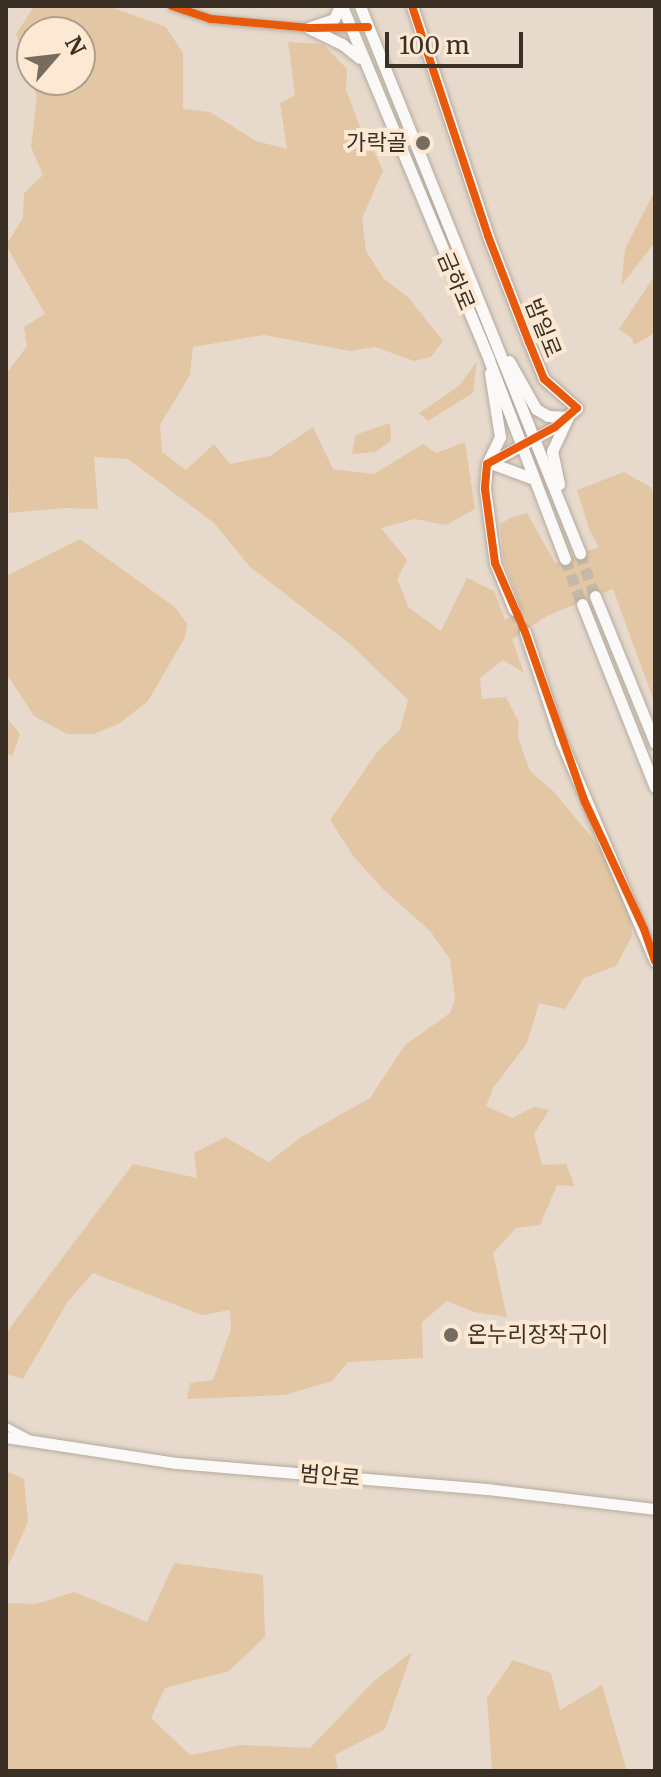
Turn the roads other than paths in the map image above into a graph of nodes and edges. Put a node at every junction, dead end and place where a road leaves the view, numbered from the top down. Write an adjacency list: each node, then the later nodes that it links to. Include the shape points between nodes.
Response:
1 (172, 6): 6 (street, via 211,19)
2 (341, 6): 6 (main road, via 334,19); 7 (main road, 금하로)
3 (360, 6): 5 (main road, 금하로)
4 (412, 6): 11 (main road, 밤일로, via 488,236 544,379 577,408)
5 (368, 27): 7 (street); 9 (main road, 금하로)
6 (309, 28): 7 (street); 8 (main road)
7 (351, 29): 8 (main road, 금하로)
8 (364, 62): 10 (main road, 금하로)
9 (501, 351): 11 (main road, via 521,376 536,409); 12 (main road, 금하로)
10 (489, 360): 13 (main road, 금하로); 14 (main road, via 500,437)
11 (568, 417): 12 (main road); 16 (main road, via 552,451)
12 (535, 436): 13 (main road); 16 (main road, 금하로)
13 (521, 444): 14 (main road); 15 (main road, 금하로)
14 (488, 462): 15 (main road); 21 (main road, via 485,489 495,563)
15 (534, 479): 18 (main road, 금하로)
16 (564, 512): 17 (main road, 금하로)
17 (580, 553)
18 (565, 559)
19 (595, 596): 23 (main road)
20 (582, 604): 24 (main road)
21 (514, 610)
22 (525, 632): 25 (main road, via 585,802)
23 (655, 743)
24 (655, 787)
25 (655, 961)
26 (6, 1426): 28 (street)
27 (6, 1437): 28 (main road, 범안로)
28 (39, 1444): 29 (main road, 범안로, via 176,1463)
29 (655, 1509)

